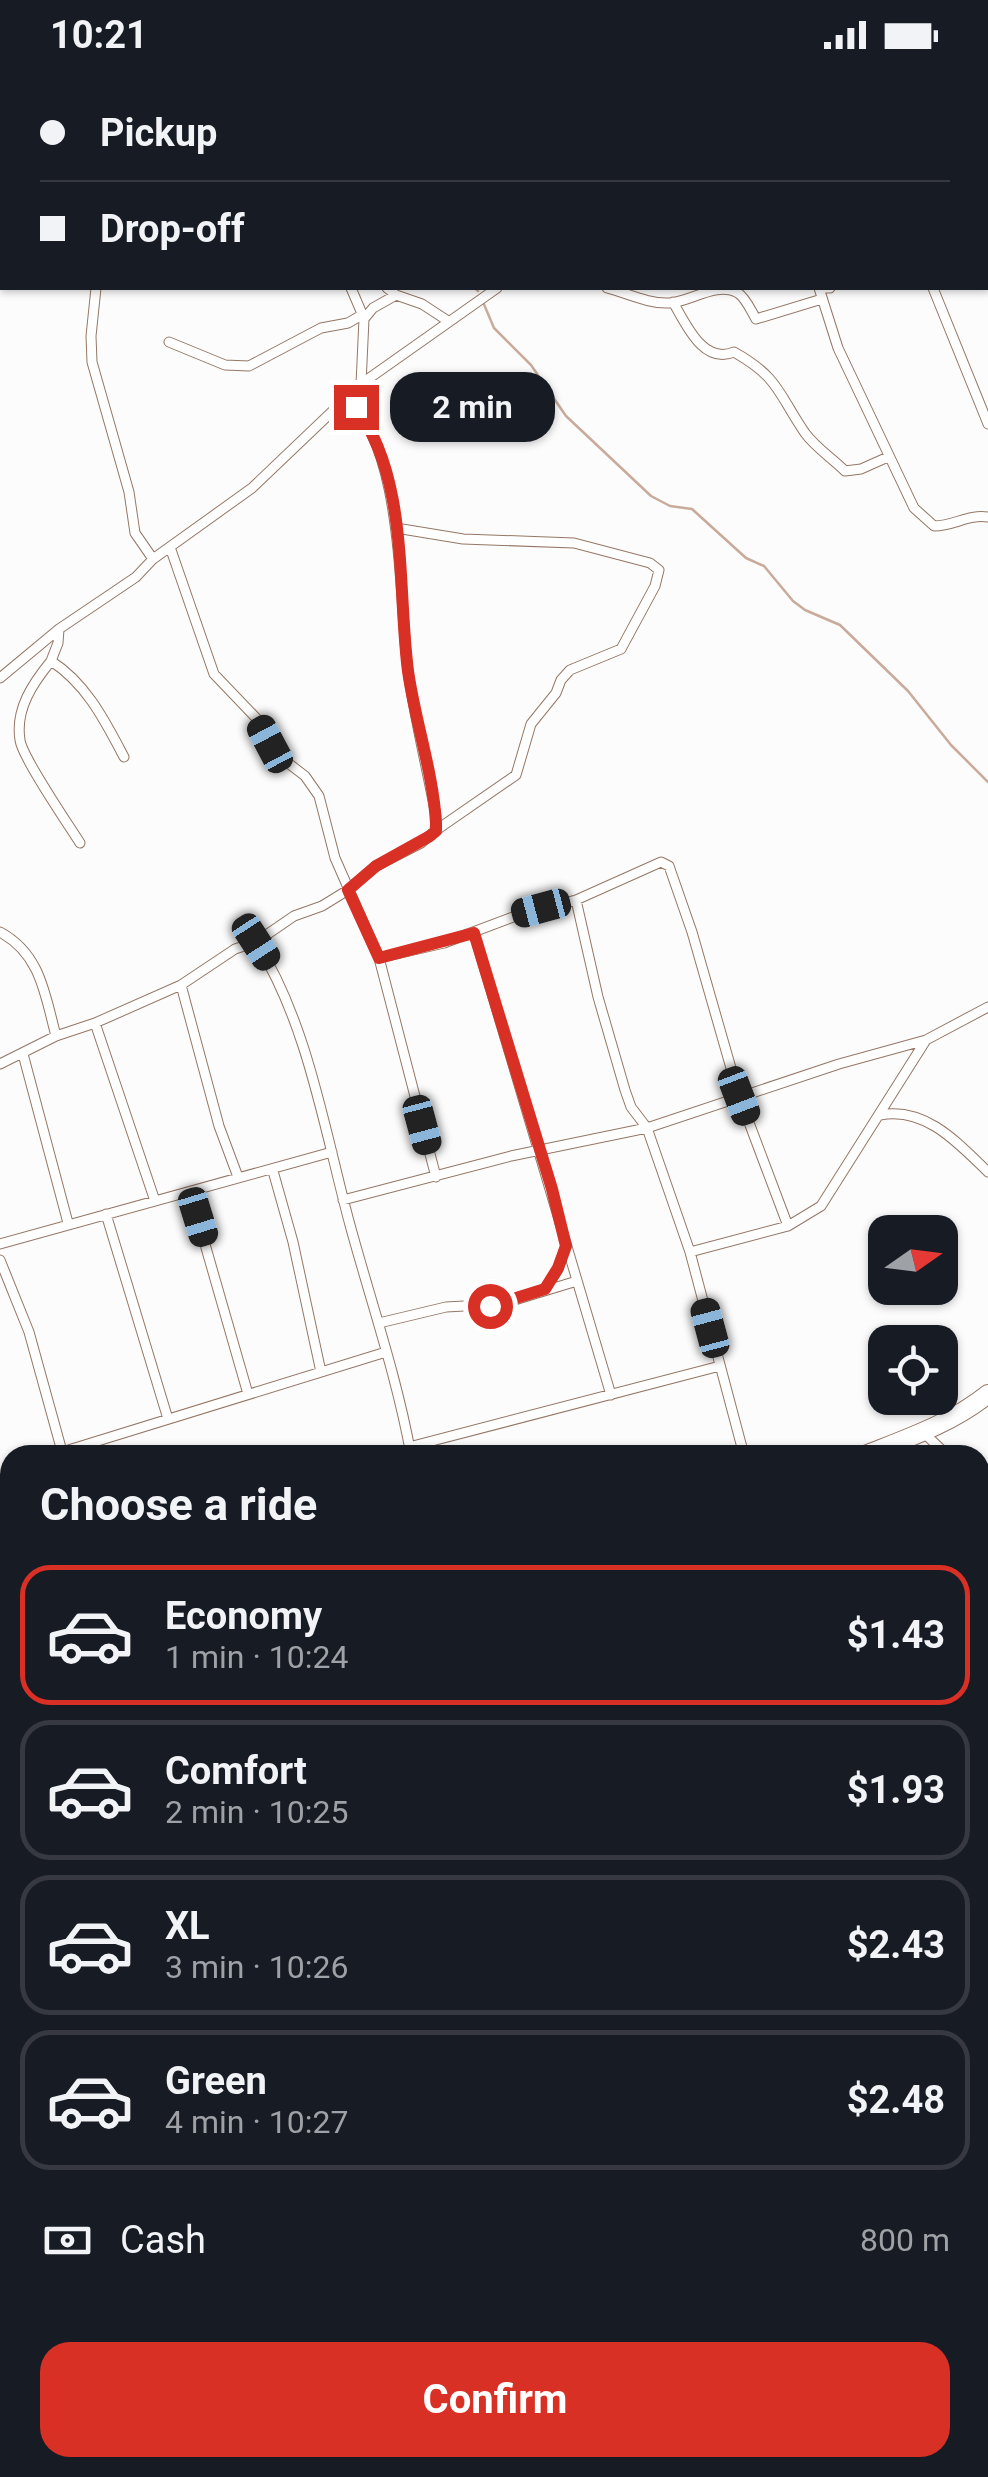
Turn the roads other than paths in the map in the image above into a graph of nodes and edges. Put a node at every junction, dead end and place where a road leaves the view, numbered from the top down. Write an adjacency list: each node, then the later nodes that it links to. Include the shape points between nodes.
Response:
1 (96, 290): 20 (street, via 92,362 135,533)
2 (352, 290): 10 (street)
3 (493, 290): 11 (street)
4 (613, 290): 9 (street)
5 (824, 290): 8 (street)
6 (933, 290): 15 (street)
7 (391, 291): 10 (street); 11 (street)
8 (822, 299): 9 (street, via 756,319 731,291); 16 (street)
9 (673, 302): 16 (street, via 690,333 714,354 734,352 760,367 815,445 845,471)
10 (363, 317): 12 (street, via 321,328 249,366 225,365); 13 (street)
11 (448, 321): 13 (street)
12 (169, 342)
13 (360, 384): 14 (street)
14 (344, 400): 18 (street, via 363,417 380,455); 19 (street, via 252,488)
15 (988, 424)
16 (888, 456): 17 (street, via 926,522 943,526)
17 (988, 518)
18 (396, 528): 25 (street, via 408,669); 25 (street, via 463,539 574,543 660,570 621,649 561,680 532,724 516,775)
19 (170, 547): 20 (street); 27 (street, via 214,674 258,720 276,753 313,786)
20 (153, 559): 21 (street)
21 (59, 628): 22 (street); 23 (street)
22 (50, 661): 24 (street, via 89,695); 26 (street, via 28,689 20,740)
23 (0, 678)
24 (124, 757)
25 (436, 831): 27 (street)
26 (80, 843)
27 (348, 890): 31 (street); 32 (street)
28 (576, 900): 30 (street); 40 (street, via 644,867 669,866); 42 (street, via 624,1090)
29 (0, 932): 36 (street, via 34,962)
30 (474, 933): 32 (street); 43 (street)
31 (256, 942): 33 (street); 44 (street, via 302,1048)
32 (379, 958): 47 (street)
33 (181, 985): 35 (street); 48 (street)
34 (988, 1007): 37 (street)
35 (96, 1023): 36 (street); 51 (street)
36 (56, 1036): 38 (street)
37 (926, 1040): 40 (street); 41 (street)
38 (23, 1054): 39 (street); 53 (street)
39 (0, 1064)
40 (739, 1096): 42 (street); 54 (street)
41 (880, 1115): 46 (street, via 921,1117); 54 (street, via 820,1206)
42 (647, 1128): 43 (street); 57 (street)
43 (539, 1150): 47 (street); 56 (street)
44 (332, 1152): 45 (street); 50 (street)
45 (273, 1171): 48 (street); 64 (street)
46 (988, 1172)
47 (436, 1177): 50 (street)
48 (238, 1178): 49 (street)
49 (190, 1192): 51 (street); 65 (street)
50 (344, 1200): 61 (street)
51 (154, 1201): 52 (street)
52 (106, 1214): 53 (street); 68 (street)
53 (68, 1223): 55 (street)
54 (788, 1226): 57 (street)
55 (0, 1244)
56 (566, 1246): 59 (street); 60 (street)
57 (690, 1252): 63 (street)
58 (0, 1260): 70 (street, via 29,1332)
59 (577, 1282): 60 (street); 67 (street)
60 (545, 1289): 61 (street, via 502,1304 446,1306)
61 (379, 1323): 62 (street)
62 (386, 1352): 64 (street); 72 (street)
63 (720, 1366): 67 (street); 74 (street)
64 (321, 1372): 65 (street)
65 (248, 1394): 68 (street)
66 (988, 1394): 69 (highway)
67 (611, 1395): 73 (street)
68 (168, 1419): 71 (street)
69 (923, 1432): 75 (highway); 76 (street)
70 (60, 1445)
71 (90, 1445)
72 (409, 1445)
73 (432, 1445)
74 (741, 1445)
75 (890, 1445)
76 (937, 1445)

